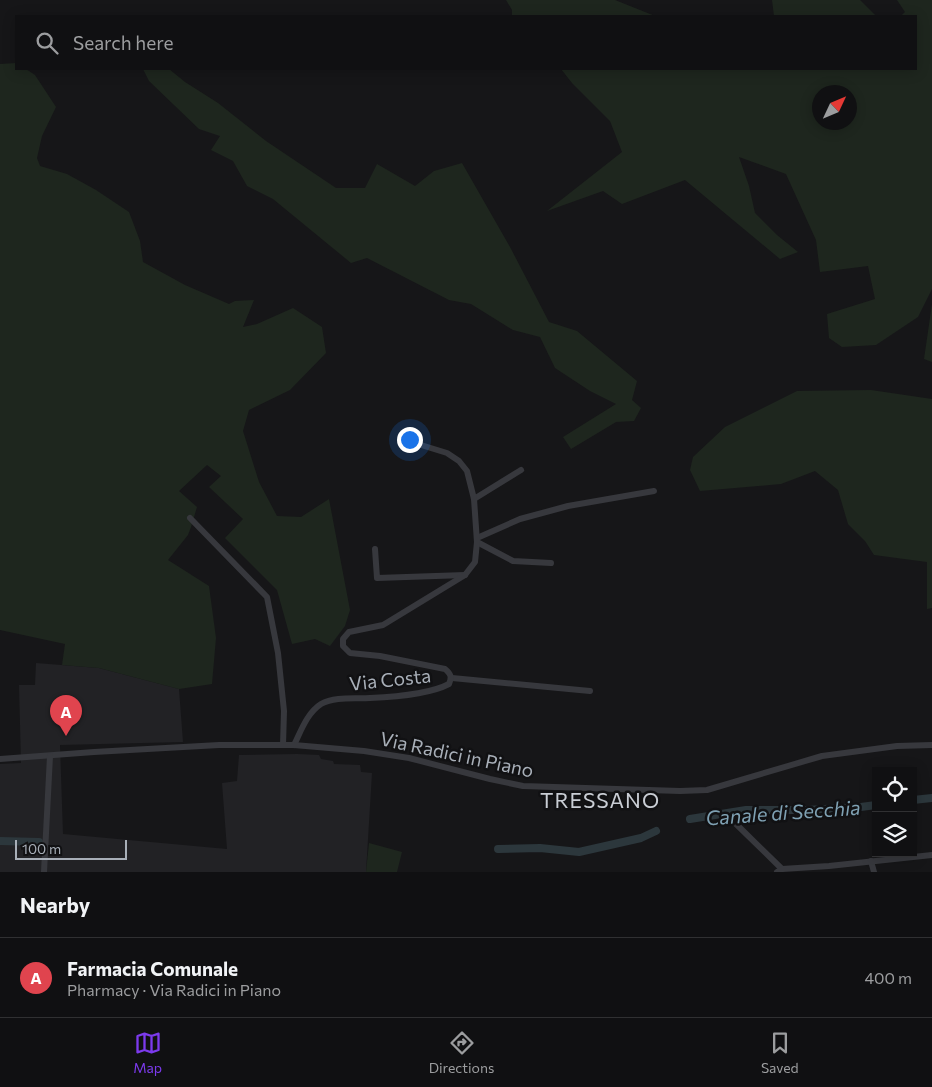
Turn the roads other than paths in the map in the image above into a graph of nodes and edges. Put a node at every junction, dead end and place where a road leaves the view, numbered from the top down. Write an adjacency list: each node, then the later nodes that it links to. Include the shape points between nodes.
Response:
1 (422, 445): 4 (street, via 459,460 467,471)
2 (521, 470): 4 (street)
3 (654, 491): 6 (street, via 520,518)
4 (474, 499): 6 (street)
5 (190, 518): 12 (street, via 267,596 278,653 284,711)
6 (477, 540): 8 (street, via 513,561); 9 (street, via 475,562)
7 (375, 550): 9 (street, via 377,578)
8 (551, 563)
9 (465, 575): 10 (street, Via Costa, via 383,625 350,632 343,640 343,646 350,653 445,669)
10 (452, 678): 11 (street); 13 (street, Via Costa, via 440,689 388,698 337,699 322,704 311,713)
11 (590, 691)
12 (283, 745): 13 (street, Via Radici in Piano); 15 (street, Via Radici in Piano, via 219,745)
13 (294, 745): 14 (street, Via Radici in Piano, via 364,750 409,758 523,786 680,791 707,790 822,756)
14 (932, 745)
15 (50, 756): 16 (street, Via Radici in Piano); 21 (street)
16 (0, 759)
17 (734, 822): 20 (street)
18 (932, 855): 19 (street)
19 (871, 861): 20 (street); 22 (street)
20 (780, 871)
21 (44, 872)
22 (874, 872)

